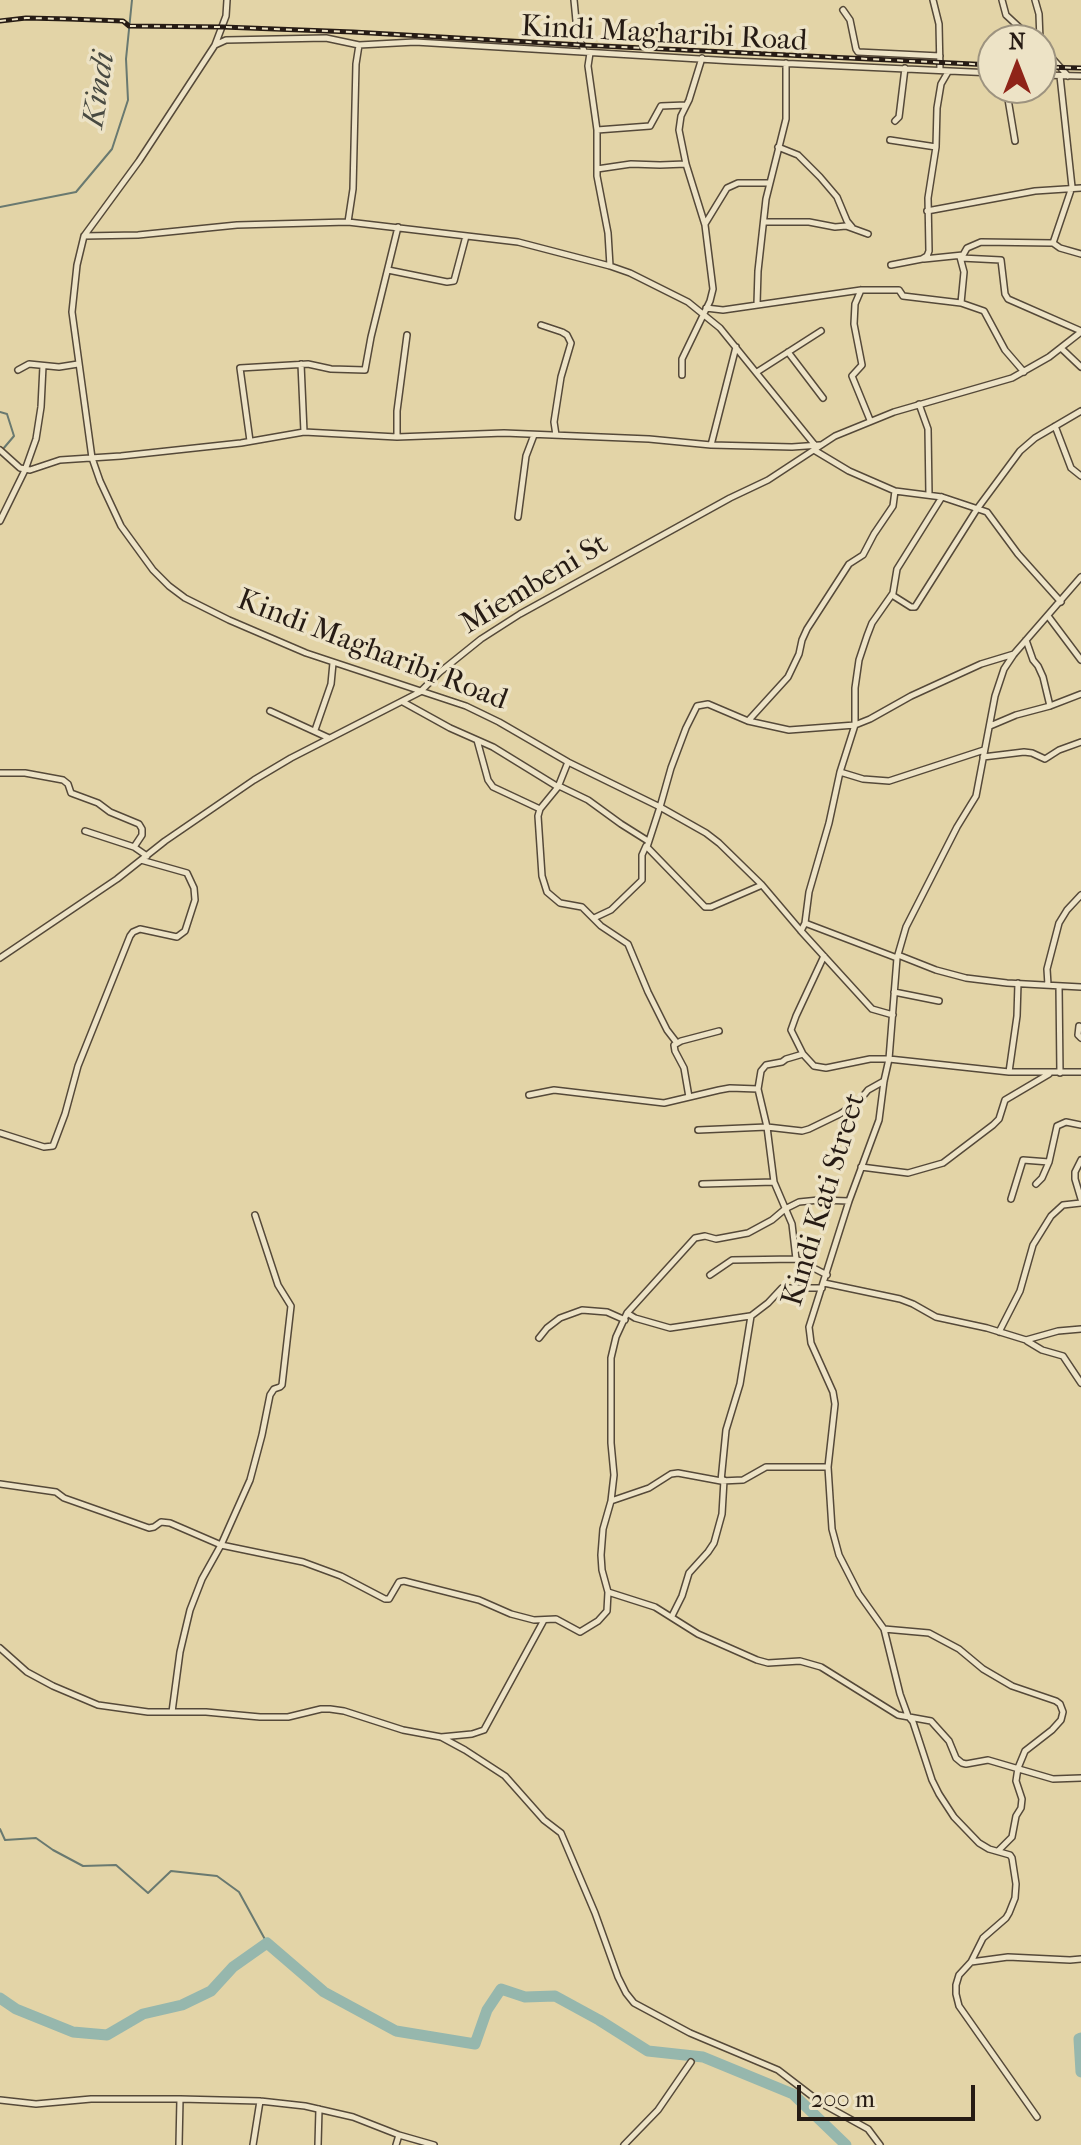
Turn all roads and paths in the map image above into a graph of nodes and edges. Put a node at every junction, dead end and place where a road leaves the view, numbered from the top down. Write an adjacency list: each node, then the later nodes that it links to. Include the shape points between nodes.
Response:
1 (227, 0): 9 (street)
2 (574, 0): 11 (street, via 577,31)
3 (933, 0): 12 (street)
4 (1002, 0): 7 (street)
5 (1035, 0): 8 (street)
6 (843, 10): 12 (street, via 858,52)
7 (1016, 24)
8 (1039, 24)
9 (215, 45): 10 (street, Kindi Magharibi Road, via 237,38 326,38); 44 (street, Kindi Magharibi Road)
10 (359, 45): 11 (street, Kindi Magharibi Road, via 415,42); 38 (street)
11 (587, 52): 13 (street, Kindi Magharibi Road); 27 (street)
12 (940, 56): 17 (street)
13 (702, 58): 14 (street, Kindi Magharibi Road); 25 (street)
14 (786, 63): 16 (street, Kindi Magharibi Road); 30 (street, via 786,119)
15 (1057, 64): 22 (street)
16 (905, 68): 17 (street, Kindi Magharibi Road); 26 (street)
17 (940, 71): 18 (street, Kindi Magharibi Road)
18 (949, 71): 19 (street, Kindi Magharibi Road); 31 (street, via 939,91)
19 (977, 72)
20 (1057, 76): 21 (street)
21 (1060, 76): 22 (street); 35 (street)
22 (1068, 76): 23 (street)
23 (1081, 76)
24 (1009, 104): 29 (street)
25 (686, 105): 27 (street, via 661,106 650,126); 32 (street, via 679,130)
26 (895, 121)
27 (597, 130): 33 (street)
28 (890, 140): 31 (street)
29 (1015, 141)
30 (778, 147): 34 (street); 42 (street, via 798,155 813,170 837,197)
31 (936, 147): 37 (street)
32 (686, 164): 33 (street); 40 (street)
33 (597, 169): 51 (street)
34 (769, 183): 39 (street); 40 (street, via 727,188)
35 (1072, 187): 36 (street); 37 (street); 46 (street)
36 (1081, 188)
37 (927, 211): 49 (street, via 929,251)
38 (348, 222): 41 (street); 44 (street)
39 (764, 222): 42 (street); 55 (street)
40 (705, 225): 56 (street, via 713,284)
41 (398, 227): 45 (street); 52 (street)
42 (852, 227): 43 (street)
43 (868, 234)
44 (84, 236): 64 (street, Kindi Magharibi Road, via 72,312)
45 (466, 236): 51 (street, via 518,242); 52 (street, via 454,281)
46 (1053, 243): 47 (street); 48 (street, via 981,242)
47 (1081, 254)
48 (960, 257): 49 (street); 54 (street); 59 (street, via 1001,260 1008,299)
49 (922, 259): 50 (street)
50 (891, 265)
51 (610, 266): 56 (street)
52 (388, 270): 65 (street, via 365,370)
53 (861, 290): 54 (street, via 899,290 903,296); 55 (street); 75 (street, via 854,312 862,365 852,376)
54 (961, 303): 70 (street, via 986,313 1005,350)
55 (757, 304): 56 (street)
56 (705, 311): 61 (street); 71 (street, via 682,359)
57 (541, 325): 79 (street, via 567,335 571,343 561,377)
58 (821, 331): 63 (street)
59 (1081, 332): 62 (street, Miembeni St)
60 (407, 335): 80 (street)
61 (736, 346): 69 (street); 82 (street)
62 (1061, 348): 67 (street); 70 (street, Miembeni St)
63 (788, 352): 69 (street); 72 (street)
64 (78, 364): 66 (street); 85 (street, Kindi Magharibi Road)
65 (301, 364): 77 (street); 81 (street, via 240,368)
66 (43, 366): 68 (street, via 25,364); 86 (street, via 36,439)
67 (1081, 367)
68 (18, 370)
69 (757, 372): 83 (street)
70 (1024, 372): 73 (street, Miembeni St)
71 (682, 375)
72 (823, 398)
73 (919, 404): 75 (street, Miembeni St); 89 (street, via 928,429)
74 (1081, 411): 76 (street)
75 (870, 420): 83 (street, Miembeni St)
76 (1055, 426): 87 (street, via 1071,468); 91 (street, via 1020,451)
77 (304, 432): 80 (street); 81 (street)
78 (534, 435): 79 (street); 80 (street); 92 (street)
79 (556, 435): 82 (street)
80 (397, 437)
81 (250, 441): 85 (street)
82 (711, 445): 83 (street)
83 (817, 447): 88 (street, via 841,467); 102 (street, Miembeni St, via 768,480 496,628)
84 (0, 450): 86 (street)
85 (92, 458): 86 (street); 101 (street, Kindi Magharibi Road, via 121,526 169,586 229,620)
86 (25, 470): 93 (street)
87 (1081, 476)
88 (895, 491): 89 (street); 107 (street, via 893,506 863,555 849,564 807,629 788,677)
89 (929, 495): 90 (street)
90 (942, 497): 91 (street); 95 (street, via 897,569)
91 (977, 509): 95 (street, via 915,607); 96 (street, via 990,514)
92 (518, 517)
93 (0, 521)
94 (1081, 577): 96 (street, Kindi Kati Street)
95 (892, 595): 108 (street, via 872,623 859,660)
96 (1061, 602): 97 (street, Kindi Kati Street)
97 (1048, 616): 98 (street, Kindi Kati Street); 100 (street)
98 (1026, 640): 99 (street, Kindi Kati Street); 105 (street)
99 (1014, 654): 108 (street, via 981,664); 109 (street, Kindi Kati Street, via 999,681)
100 (1081, 660)
101 (333, 663): 102 (street, Kindi Magharibi Road); 110 (street)
102 (420, 692): 104 (street, Miembeni St); 115 (street, Kindi Magharibi Road, via 466,706)
103 (1081, 694): 105 (street)
104 (403, 702): 111 (street, Miembeni St); 112 (street)
105 (1050, 706): 109 (street)
106 (270, 711): 110 (street)
107 (748, 721): 108 (street, via 789,730); 119 (street, via 708,704 697,706)
108 (855, 725): 116 (street)
109 (989, 726): 114 (street, Kindi Kati Street)
110 (315, 730): 111 (street)
111 (330, 738): 124 (street, Miembeni St, via 254,780)
112 (476, 739): 118 (street); 120 (street, via 493,787)
113 (1081, 742): 114 (street, via 1045,759 1024,752)
114 (983, 753): 116 (street, via 889,781); 131 (street, Kindi Kati Street, via 976,796 913,910)
115 (568, 762): 118 (street); 119 (street, Kindi Magharibi Road)
116 (840, 772): 128 (street)
117 (0, 773): 123 (street, via 63,780 71,793 139,824 142,835)
118 (558, 786): 120 (street); 122 (street, via 588,800)
119 (660, 807): 122 (street); 125 (street, Kindi Magharibi Road, via 719,843)
120 (540, 809): 127 (street, via 547,892)
121 (85, 831): 123 (street)
122 (647, 843): 125 (street, via 705,907); 127 (street, via 642,880 611,910)
123 (134, 847): 124 (street)
124 (144, 858): 132 (street, Miembeni St); 157 (street, via 190,876 195,900 185,931 177,937 140,929 130,936 78,1066 53,1146)
125 (762, 885): 129 (street, Kindi Magharibi Road)
126 (1081, 895): 134 (street, via 1059,923)
127 (594, 918): 143 (street, via 628,944)
128 (805, 923): 129 (street); 131 (street)
129 (801, 931): 130 (street, Kindi Magharibi Road)
130 (824, 956): 139 (street, Kindi Magharibi Road, via 872,1009); 144 (street, via 792,1026)
131 (897, 957): 133 (street, via 966,978); 137 (street, Kindi Kati Street)
132 (0, 958)
133 (1018, 983): 134 (street); 146 (street)
134 (1048, 985): 135 (street)
135 (1059, 986): 136 (street); 148 (street)
136 (1081, 987)
137 (894, 992): 138 (street); 139 (street, Kindi Kati Street)
138 (939, 1001)
139 (893, 1015): 145 (street, Kindi Kati Street)
140 (1079, 1026): 142 (street)
141 (719, 1031): 143 (street)
142 (1081, 1038)
143 (677, 1043): 153 (street, via 674,1049)
144 (803, 1054): 145 (street, via 820,1068); 151 (street, via 766,1065)
145 (889, 1059): 146 (street); 150 (street, Kindi Kati Street)
146 (1009, 1072): 149 (street)
147 (1081, 1072): 148 (street)
148 (1060, 1073): 149 (street)
149 (1049, 1074): 160 (street, via 1005,1100 993,1125 943,1163 908,1173)
150 (884, 1081): 155 (street, via 817,1126 802,1131); 160 (street, Kindi Kati Street, via 879,1120)
151 (758, 1089): 153 (street, via 730,1088); 155 (street)
152 (529, 1095): 153 (street, via 554,1090 655,1103)
153 (689, 1097)
154 (1081, 1125): 159 (street, via 1057,1126)
155 (767, 1127): 156 (street); 161 (street)
156 (698, 1130)
157 (0, 1133)
158 (1081, 1160): 166 (street, via 1075,1179)
159 (1049, 1162): 163 (street); 164 (street, via 1023,1160)
160 (861, 1167): 165 (street, Kindi Kati Street)
161 (774, 1182): 162 (street); 167 (street)
162 (702, 1184)
163 (1036, 1184)
164 (1011, 1199)
165 (849, 1201): 167 (street, via 808,1200); 171 (street, Kindi Kati Street)
166 (1081, 1201): 176 (street, via 1059,1207 1048,1220)
167 (785, 1209): 169 (street); 173 (street, via 748,1233 695,1238)
168 (255, 1215): 184 (street, via 291,1309 282,1385 270,1395 253,1470)
169 (796, 1259): 170 (street, via 732,1260); 171 (street)
170 (710, 1275)
171 (827, 1275): 172 (street, Kindi Kati Street)
172 (823, 1286): 174 (street, via 782,1288); 176 (street, via 900,1299 936,1317); 180 (street, Kindi Kati Street, via 808,1335 835,1404)
173 (626, 1316): 174 (street, via 670,1328); 177 (street, via 571,1312); 183 (street, via 611,1358)
174 (751, 1316): 181 (street, via 726,1430)
175 (1081, 1329): 178 (street)
176 (999, 1332): 178 (street)
177 (539, 1338)
178 (1026, 1340): 179 (street, via 1063,1356)
179 (1081, 1383)
180 (828, 1467): 181 (street, via 766,1467 746,1479); 188 (street, Kindi Kati Street, via 839,1555)
181 (722, 1480): 183 (street, via 671,1474); 186 (street, via 722,1514 714,1543 689,1573)
182 (0, 1484): 184 (street, via 56,1492 149,1528 170,1523)
183 (611, 1501): 185 (street, via 601,1555)
184 (221, 1545): 187 (street, via 303,1562 385,1599 404,1581 525,1618); 190 (street, via 185,1627)
185 (608, 1592): 186 (street); 187 (street, via 605,1615 580,1632)
186 (672, 1616): 191 (street, via 698,1634 757,1660 821,1667 898,1715)
187 (545, 1619): 192 (street, via 484,1730)
188 (884, 1629): 191 (street); 193 (street, via 929,1633 1012,1686 1060,1704 1061,1720 1025,1751)
189 (0, 1648): 190 (street, via 27,1672 98,1705)
190 (172, 1712): 192 (street, via 288,1717 330,1709)
191 (908, 1716): 193 (street, via 935,1724 962,1763 985,1760); 195 (street, via 949,1810 979,1843)
192 (441, 1737): 211 (street, via 505,1776 561,1833 618,1977 634,2003 778,2070 821,2103 868,2129)
193 (1018, 1768): 194 (street, via 1053,1779); 195 (street, via 1021,1808 1013,1835)
194 (1079, 1777)
195 (998, 1851): 197 (street, via 1012,1858 1015,1898)
196 (1081, 1959): 197 (street)
197 (971, 1962): 203 (street, via 956,1985 959,2006)
198 (691, 2062): 210 (street, via 658,2110)
199 (180, 2099): 200 (street, via 36,2104); 201 (street); 205 (street)
200 (0, 2100)
201 (260, 2101): 202 (street); 206 (street)
202 (319, 2109): 204 (street); 207 (street)
203 (1037, 2117)
204 (399, 2135): 208 (street); 209 (street)
205 (179, 2145)
206 (253, 2145)
207 (318, 2145)
208 (396, 2145)
209 (434, 2145)
210 (624, 2145)
211 (880, 2145)

